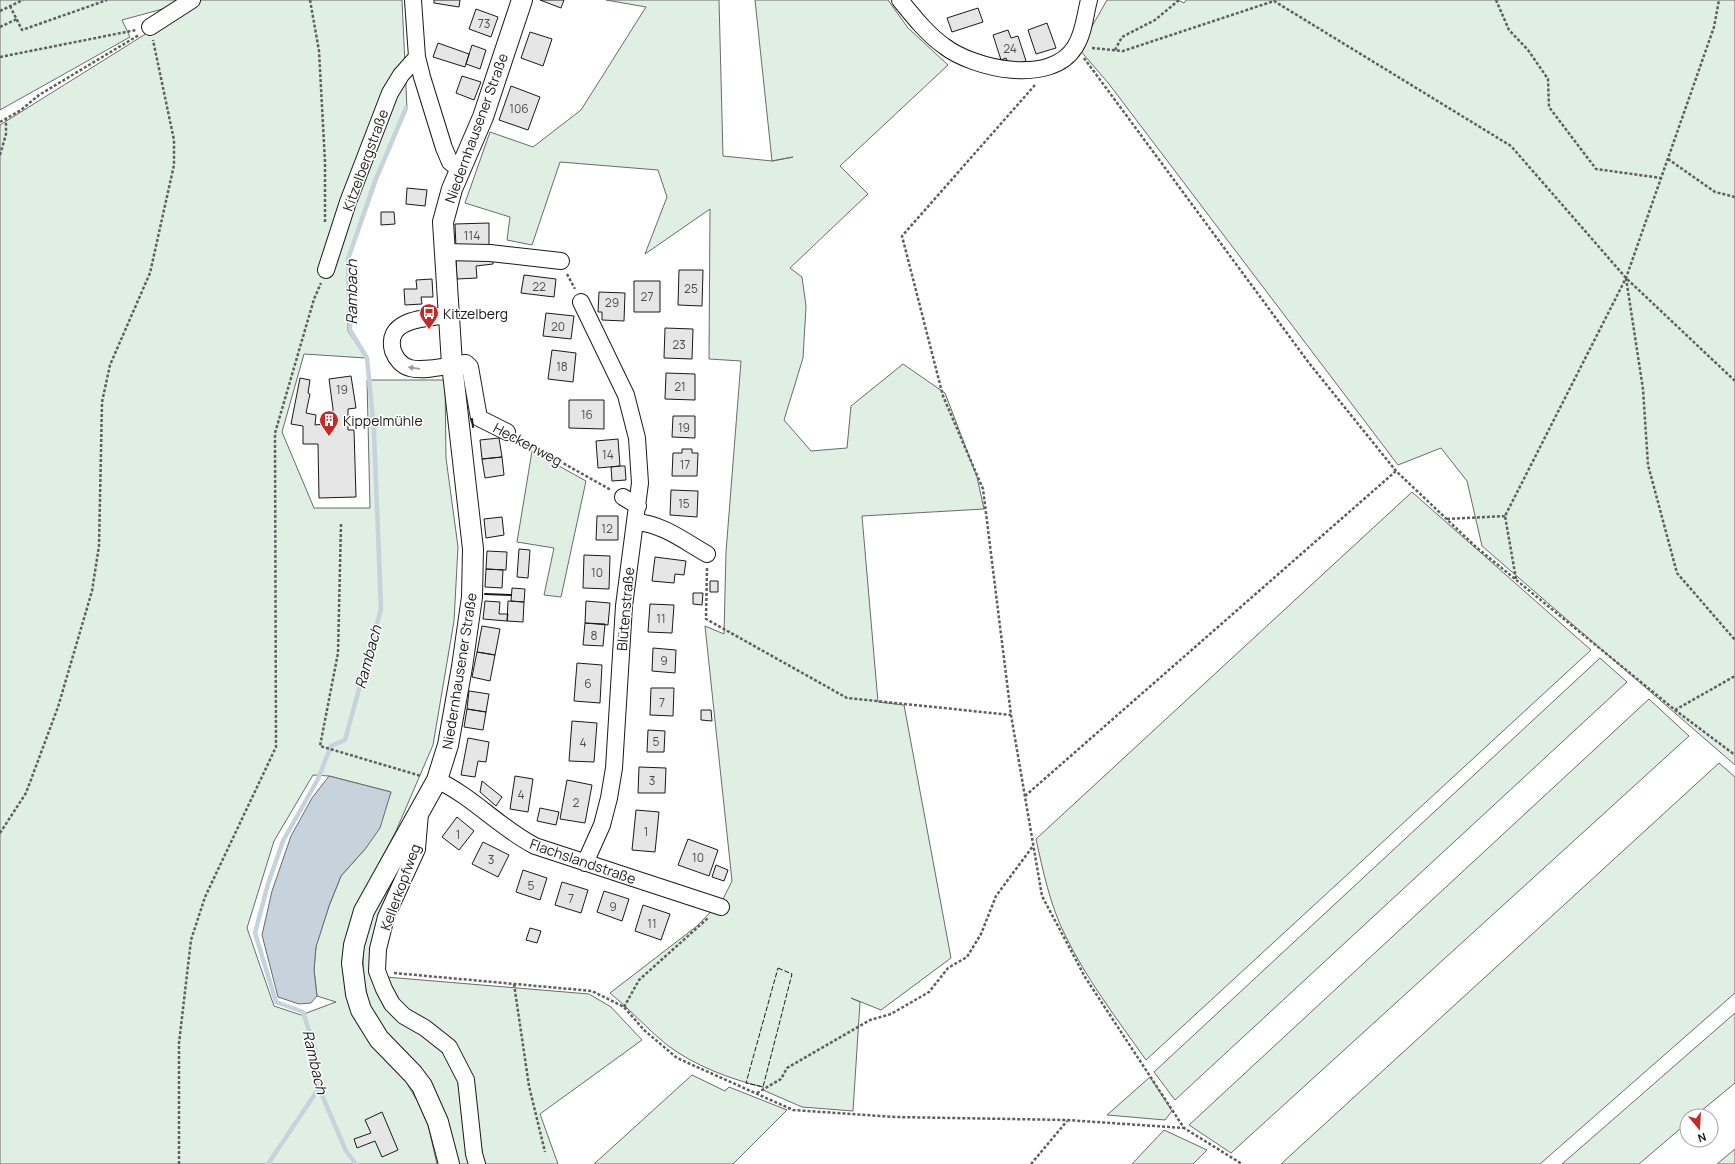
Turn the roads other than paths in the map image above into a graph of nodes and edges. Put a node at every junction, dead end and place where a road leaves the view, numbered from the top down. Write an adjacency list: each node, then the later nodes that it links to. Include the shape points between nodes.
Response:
1 (413, 0): 7 (street)
2 (522, 0): 8 (main road, Niedernhausener Straße, via 483,117)
3 (900, 0): 4 (street, via 944,47 965,58 1005,69 1021,70 1038,69 1065,58 1075,46 1084,24)
4 (1089, 0)
5 (189, 2): 6 (street)
6 (150, 27)
7 (417, 57): 8 (street, via 444,148 450,162); 11 (street, Kitzelbergstraße, via 390,93 348,202)
8 (460, 170): 9 (main road, Niedernhausener Straße, via 445,214)
9 (444, 252): 10 (street, via 490,253); 13 (main road, Niedernhausener Straße)
10 (561, 261)
11 (326, 270)
12 (581, 302): 17 (street, Blütenstraße, via 617,374 632,416 639,461)
13 (449, 315): 14 (main road, Niedernhausener Straße); 14 (street, one-way to 13, via 410,368 404,366 396,357 392,345 395,333 403,324)
14 (452, 364): 15 (street, Heckenweg, via 466,363 470,367 479,418); 19 (main road, Niedernhausener Straße, via 474,573 469,628 448,746)
15 (507, 432)
16 (623, 497): 17 (street)
17 (637, 514): 18 (street, via 648,523 662,527); 21 (street, Blütenstraße, via 628,563 624,606 614,768 602,825)
18 (707, 554)
19 (436, 780): 20 (main road, Niedernhausener Straße); 21 (street, Flachslandstraße, via 463,795 518,838 541,849)
20 (420, 813): 23 (main road, Niedernhausener Straße, via 377,886 358,925 354,945 353,978 369,1025 422,1086 438,1122); 24 (street, Kellerkopfweg, via 417,849 386,917 378,949 377,971 392,1004 404,1016 425,1028 449,1047 466,1080)
21 (585, 863): 22 (street, Flachslandstraße)
22 (721, 907)
23 (449, 1164)
24 (477, 1164)

